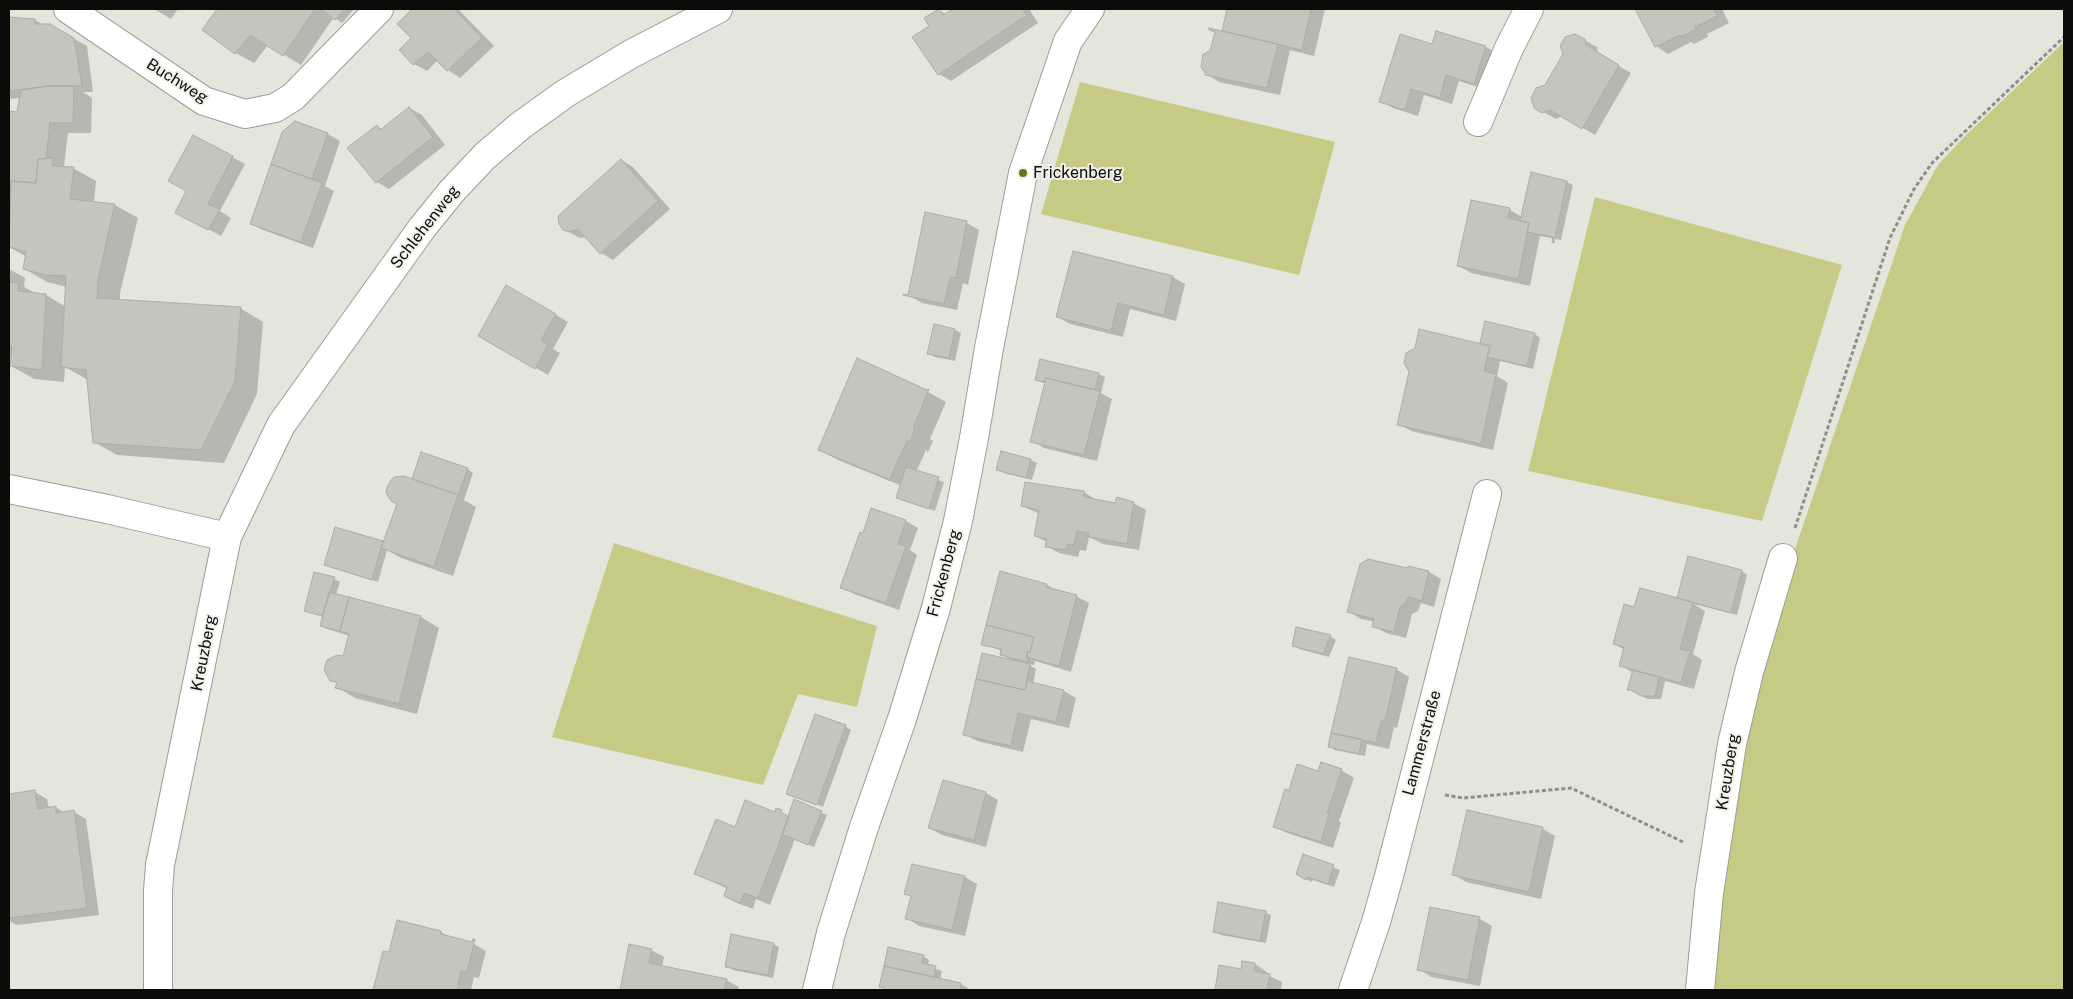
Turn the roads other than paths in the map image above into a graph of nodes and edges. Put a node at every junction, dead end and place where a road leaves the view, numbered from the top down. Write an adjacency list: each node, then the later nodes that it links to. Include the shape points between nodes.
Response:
1 (68, 9): 2 (street, Buchweg, via 204,101 245,114 275,108 293,97)
2 (379, 9)
3 (718, 9): 9 (street, Schlehenweg, via 631,54 566,93 484,156 422,228 281,425)
4 (1090, 9): 12 (street, Frickenberg, via 1068,41 1023,173 988,348 971,456 936,608 864,827)
5 (1529, 9): 6 (street)
6 (1478, 122)
7 (9, 489): 9 (street, via 107,508)
8 (1487, 494): 13 (street, Lammerstraße, via 1376,922)
9 (227, 537): 11 (street, Kreuzberg, via 160,865)
10 (1784, 558): 14 (street, Kreuzberg, via 1732,744 1709,892)
11 (158, 990)
12 (817, 990)
13 (1353, 990)
14 (1700, 990)

